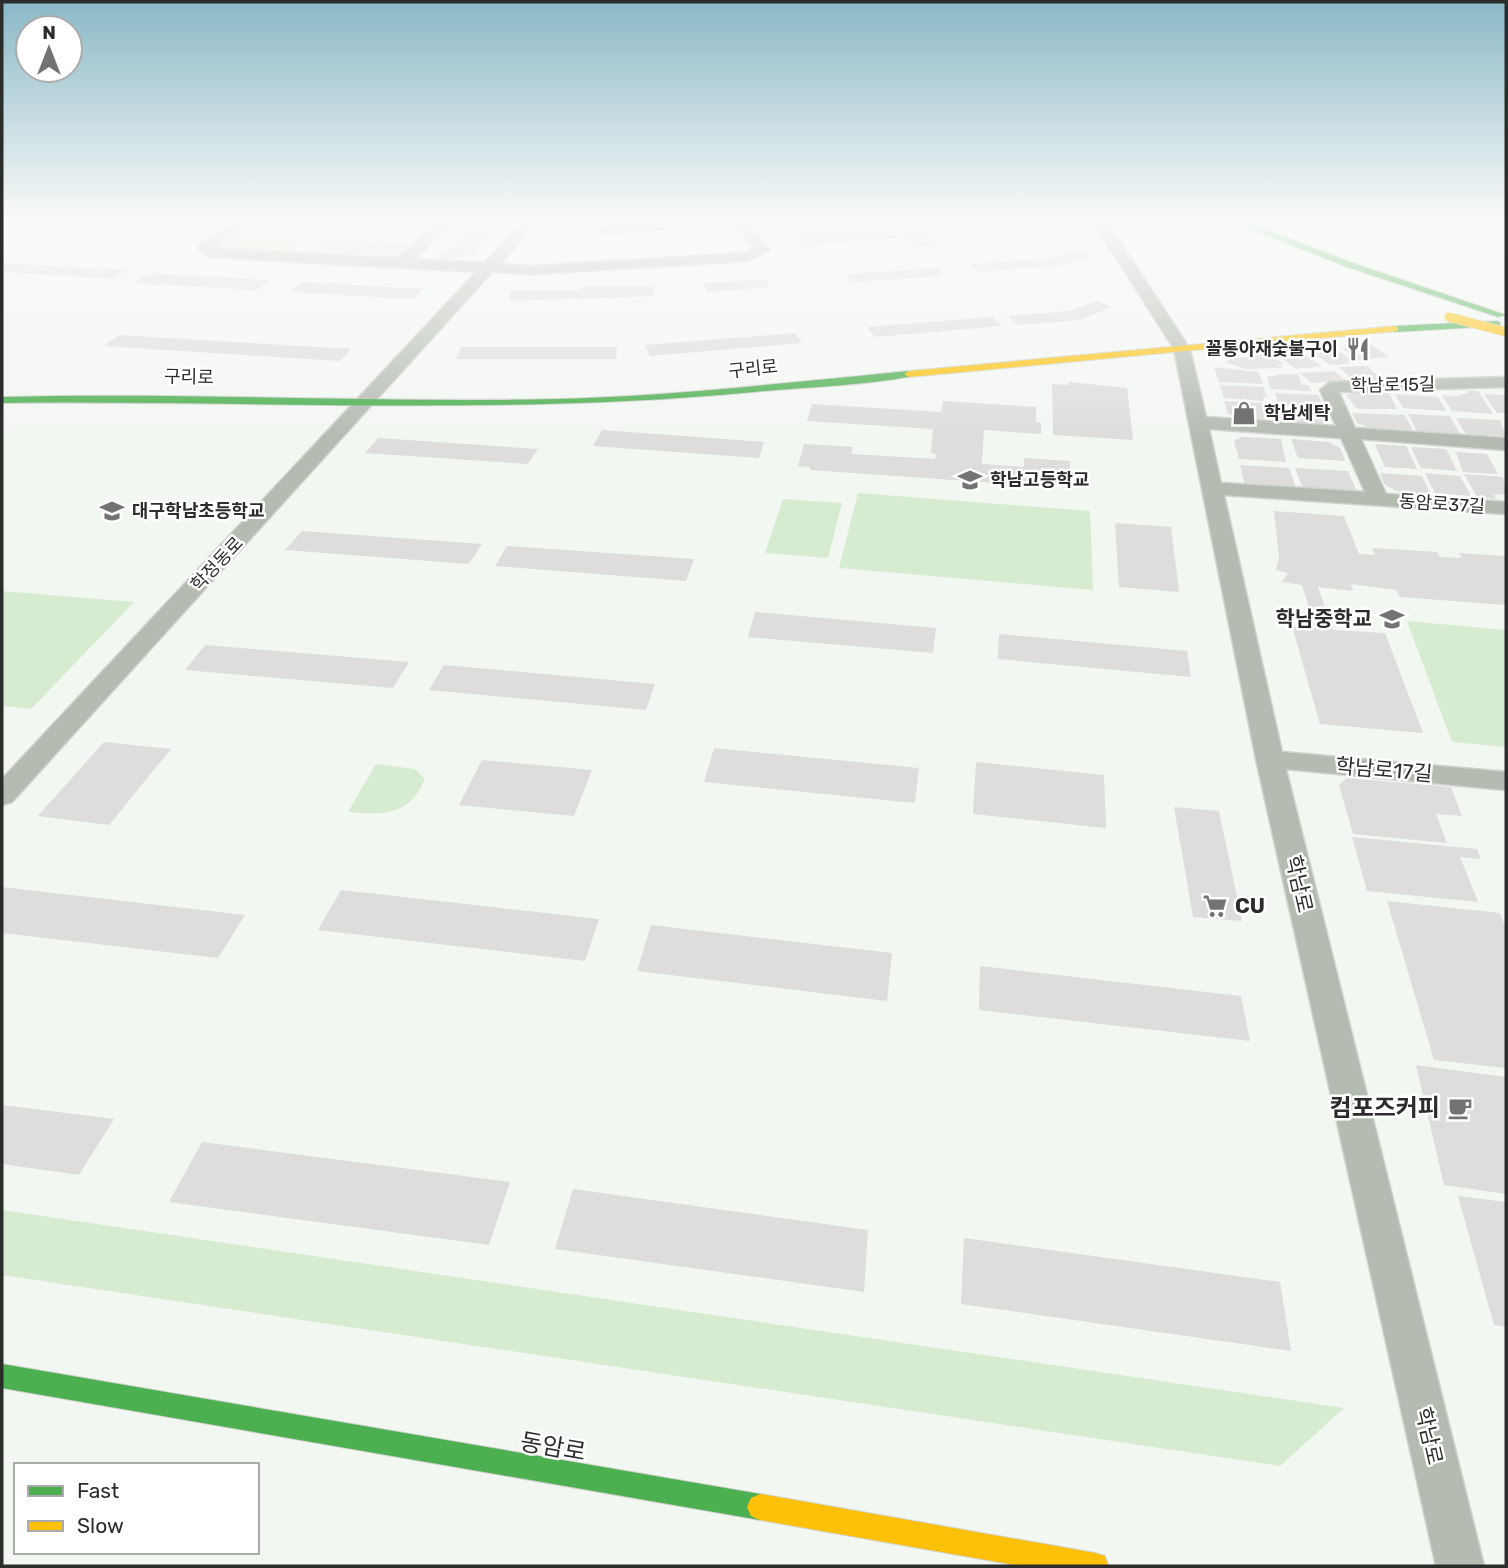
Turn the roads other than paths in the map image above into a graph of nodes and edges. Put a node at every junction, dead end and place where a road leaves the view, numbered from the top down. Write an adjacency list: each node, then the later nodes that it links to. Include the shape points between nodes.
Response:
1 (467, 293): 13 (street, 학정동로)
2 (1146, 293): 10 (street, 학남로)
3 (1385, 293): 5 (street)
4 (1433, 293): 7 (street)
5 (1401, 299)
6 (1443, 315): 9 (street, bridge)
7 (1506, 317)
8 (1506, 324): 10 (street, 구리로, via 1364,331)
9 (1506, 332)
10 (1182, 349): 13 (street, 구리로, via 634,400); 14 (street, 학남로)
11 (1506, 382): 15 (street, 학남로15길, via 1336,386 1329,390)
12 (2, 400): 13 (street, 구리로, via 121,395)
13 (367, 402): 22 (street, 학정동로)
14 (1196, 422): 15 (street); 17 (street, 학남로)
15 (1349, 433): 16 (street); 18 (street)
16 (1506, 444)
17 (1211, 488): 18 (street, 동암로37길); 20 (street, 학남로)
18 (1378, 499): 19 (street, 동암로37길)
19 (1506, 508)
20 (1270, 759): 21 (street, 학남로17길); 25 (street, 학남로)
21 (1504, 786)
22 (2, 796)
23 (2, 1376): 24 (street, 동암로)
24 (1095, 1566)
25 (1460, 1566)

